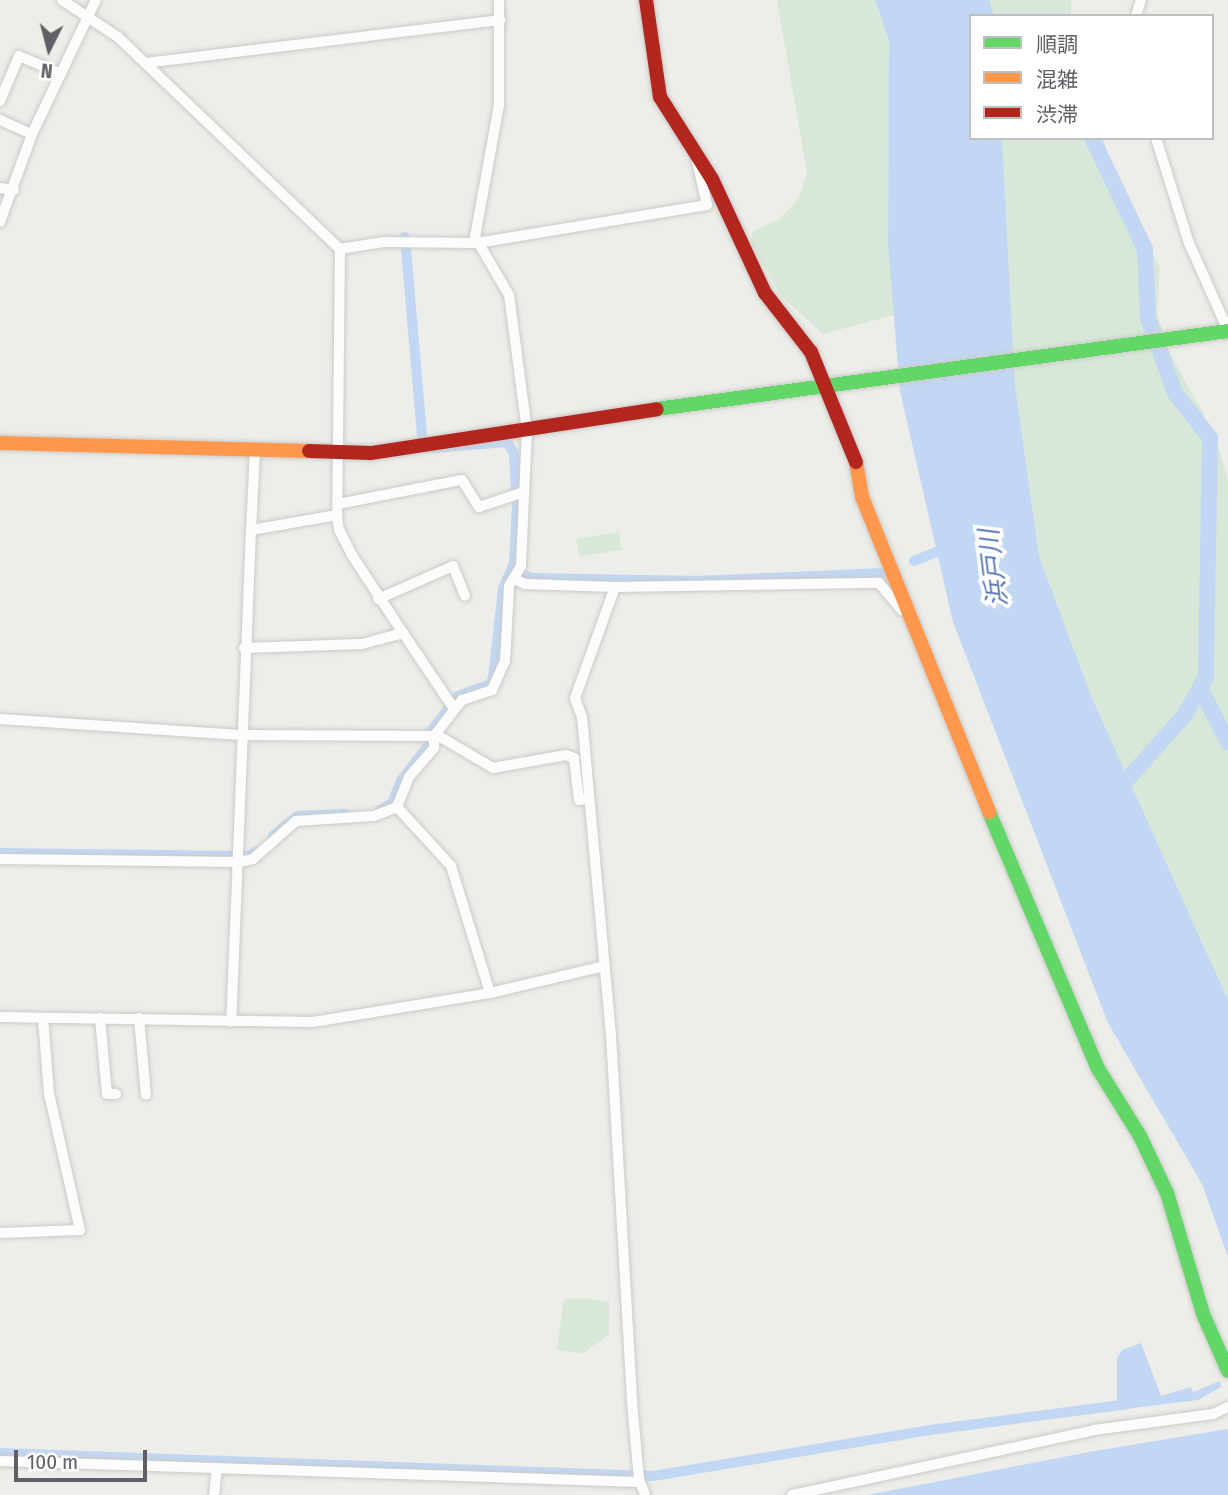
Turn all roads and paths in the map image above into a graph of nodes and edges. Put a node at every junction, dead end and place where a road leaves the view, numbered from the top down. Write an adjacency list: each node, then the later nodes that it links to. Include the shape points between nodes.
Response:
1 (62, 0): 5 (street)
2 (96, 0): 5 (street)
3 (499, 0): 6 (street)
4 (646, 0): 13 (street, via 660,97)
5 (89, 14): 7 (street); 8 (street)
6 (499, 20): 7 (street); 17 (street, via 499,105)
7 (145, 63): 18 (street)
8 (59, 73): 9 (street, via 19,56); 11 (street)
9 (0, 101)
10 (0, 120): 11 (street)
11 (32, 134): 15 (street)
12 (1157, 140): 19 (street)
13 (694, 150): 17 (street, via 707,205); 20 (street, via 765,293)
14 (0, 188): 15 (street)
15 (14, 190): 16 (street)
16 (0, 222)
17 (477, 243): 18 (street, via 403,242); 21 (street, via 509,295)
18 (340, 250): 24 (street)
19 (1223, 331): 20 (street)
20 (833, 382): 21 (street); 33 (street, via 862,479 862,497)
21 (527, 430): 24 (street); 25 (street)
22 (0, 443): 23 (street)
23 (255, 452): 24 (street); 28 (street)
24 (338, 455): 26 (street)
25 (517, 493): 26 (street, via 479,507 463,480); 29 (street, via 524,527)
26 (338, 504): 27 (street)
27 (337, 515): 28 (street); 32 (street, via 339,530)
28 (251, 530): 35 (street)
29 (516, 575): 30 (street, via 524,584); 36 (street, via 509,586 505,661 496,684 492,690)
30 (615, 587): 33 (street, via 879,583 902,610); 40 (street, via 575,695 582,717)
31 (460, 593): 32 (street, via 453,566)
32 (379, 599): 34 (street)
33 (908, 609): 54 (street, via 1065,999 1167,1194 1203,1314)
34 (403, 634): 35 (street, via 362,644); 36 (street)
35 (244, 648): 38 (street)
36 (451, 705): 39 (street)
37 (0, 719): 38 (street)
38 (244, 735): 39 (street); 42 (street)
39 (435, 735): 40 (street, via 494,768 566,755 574,758 579,800); 41 (street, via 433,748 409,777)
40 (587, 799): 44 (street)
41 (397, 807): 42 (street, via 374,816 296,821 253,859); 45 (street, via 450,866)
42 (239, 858): 43 (street); 50 (street)
43 (0, 859)
44 (605, 965): 45 (street); 58 (street)
45 (490, 993): 50 (street, via 313,1022)
46 (0, 1017): 47 (street)
47 (43, 1018): 48 (street); 53 (street, via 49,1094 79,1230)
48 (100, 1018): 49 (street); 51 (street, via 107,1094)
49 (139, 1018): 50 (street); 52 (street)
50 (231, 1022)
51 (116, 1094)
52 (146, 1095)
53 (0, 1233)
54 (1228, 1371)
55 (1228, 1407): 61 (street, via 1213,1414 1094,1430)
56 (0, 1461): 57 (street)
57 (217, 1468): 58 (street); 59 (street)
58 (639, 1477): 60 (street)
59 (214, 1495)
60 (645, 1495)
61 (792, 1495)

